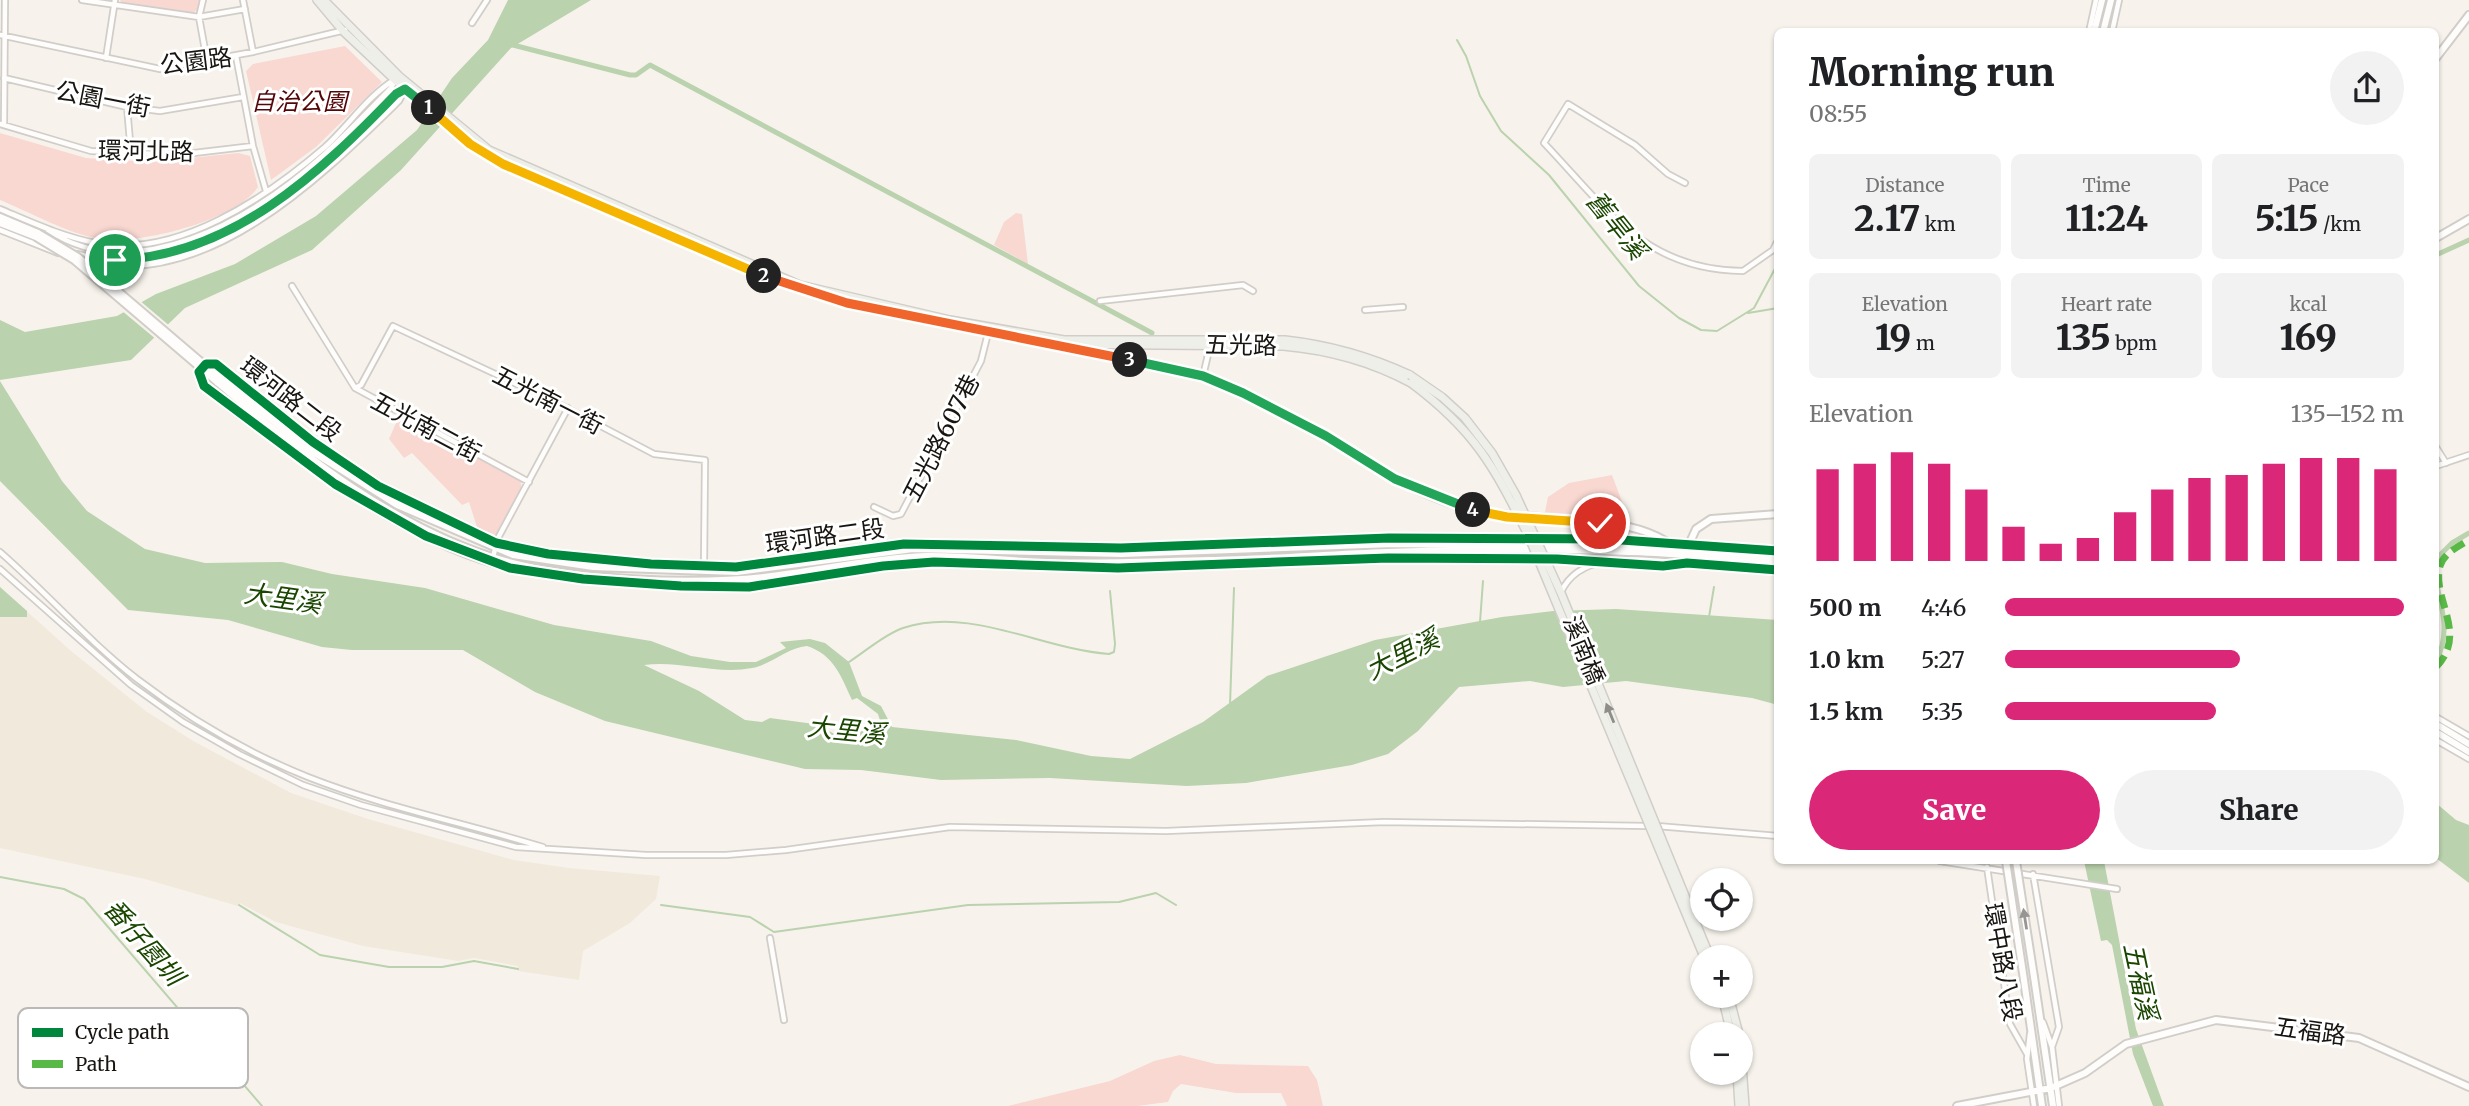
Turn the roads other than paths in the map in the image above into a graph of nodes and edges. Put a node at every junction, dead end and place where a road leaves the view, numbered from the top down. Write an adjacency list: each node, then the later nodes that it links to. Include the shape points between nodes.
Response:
1 (5, 0): 22 (street)
2 (82, 0): 12 (street)
3 (203, 0): 15 (street)
4 (243, 0): 13 (street)
5 (317, 0): 21 (main road)
6 (324, 0): 21 (main road)
7 (486, 0): 16 (street)
8 (2096, 0): 17 (street)
9 (2102, 0): 18 (street)
10 (2111, 0): 19 (street)
11 (2119, 0): 20 (street)
12 (115, 2): 15 (street); 26 (street)
13 (245, 9): 15 (street); 23 (street)
14 (2469, 15): 24 (street)
15 (200, 17): 27 (street)
16 (472, 23)
17 (2090, 28)
18 (2095, 28)
19 (2105, 28)
20 (2113, 28)
21 (346, 30): 23 (street, 公園路); 29 (main road)
22 (2, 36): 26 (street, 公園路); 28 (street)
23 (253, 52): 25 (street, 公園路)
24 (2439, 54)
25 (236, 56): 27 (street, 公園路); 31 (street)
26 (106, 58): 27 (street, 公園路, via 160,69)
27 (207, 61)
28 (4, 78): 32 (street, 公園一街); 33 (street)
29 (397, 78): 30 (main road); 38 (street, via 314,156); 39 (street, via 318,160)
30 (407, 87): 34 (main road); 40 (street, via 399,101 325,173)
31 (243, 97): 32 (street, 公園一街, via 160,111); 35 (street)
32 (127, 107): 36 (street)
33 (2, 124): 36 (street, 環河北路, via 91,151)
34 (462, 133): 53 (main road, 五光路, via 503,164 753,273 847,303); 55 (main road, 五光路, via 522,167 800,285)
35 (253, 146): 36 (street, 環河北路, via 177,155); 38 (street)
36 (131, 153)
37 (1685, 183): 47 (street, via 1635,145 1568,104 1544,143 1605,209 1673,260 1743,271)
38 (266, 190): 39 (street); 45 (street, via 212,225 158,241 97,244)
39 (270, 195): 40 (street); 45 (street, via 199,237 136,251 79,247)
40 (275, 204): 44 (street, via 239,232 204,249 129,265 78,260)
41 (0, 209): 45 (street)
42 (0, 217): 60 (street, bridge, via 52,239 78,257)
43 (2469, 219): 46 (street)
44 (0, 226): 60 (street, bridge, via 50,244 74,260)
45 (41, 226)
46 (2439, 236)
47 (1774, 248)
48 (292, 286): 59 (street, 五光南二街)
49 (1253, 291): 50 (street, via 1243,285)
50 (1100, 301)
51 (1404, 307): 52 (street)
52 (1365, 310)
53 (988, 333): 55 (main road, 五光路); 68 (street, 五光路607巷, via 981,361 901,514 893,516)
54 (1217, 339): 55 (main road, 五光路); 56 (street); 58 (main road, 五光路, via 1285,340 1337,348)
55 (1064, 343): 56 (main road, 五光路); 57 (street, 五光路)
56 (1210, 345): 57 (street); 58 (main road, 五光路, via 1318,349)
57 (1203, 376): 71 (street, 五光路, via 1263,402 1395,479 1460,507 1507,517 1621,525)
58 (1411, 379): 88 (main road, 溪南橋, bridge, via 1442,397 1465,418 1492,453); 106 (main road, 溪南橋, bridge, via 1455,417 1505,487)
59 (355, 388): 61 (street, 五光南一街, via 361,385 393,326); 66 (street, 五光南二街)
60 (248, 406): 67 (street)
61 (568, 408): 66 (street); 85 (street, 五光南一街, via 658,456 705,460)
62 (2439, 452): 64 (street)
63 (2469, 455): 64 (street)
64 (2446, 463): 65 (street)
65 (2439, 465)
66 (529, 482): 70 (street)
67 (373, 495): 70 (street, 環河路二段); 79 (street, 環河路二段, via 422,526)
68 (874, 507)
69 (1774, 514): 75 (street, via 1711,519 1696,529)
70 (496, 546): 72 (street, 環河路二段, via 513,555 593,567 709,573 764,571 913,549); 79 (street); 79 (street, 環河路二段, via 378,486 313,442 221,368 211,363 201,367 198,376 204,386 335,484 426,536); 85 (street, 環河路二段)
71 (1675, 546): 73 (street); 75 (street); 75 (street)
72 (998, 548): 74 (street, 環河路二段); 80 (street); 85 (street, 環河路二段, via 904,544 763,565)
73 (1523, 548): 74 (street, 環河路二段, via 1393,544 1202,552); 75 (street); 83 (street, 環河路二段); 84 (street, via 1662,566)
74 (1030, 550): 83 (street)
75 (1687, 550): 76 (street); 78 (street); 81 (street, bridge); 82 (street); 84 (street)
76 (1774, 551)
77 (0, 552): 98 (street, via 80,631 136,678 234,741 307,776 363,796)
78 (1774, 557)
79 (492, 559): 80 (street, 環河路二段, via 581,573 709,581 909,557 972,556)
80 (997, 562): 83 (street, 環河路二段)
81 (1668, 562): 84 (street, bridge); 88 (street, bridge, via 1593,563 1574,573)
82 (1774, 562)
83 (1030, 564)
84 (1687, 564): 87 (street)
85 (704, 567)
86 (0, 569): 98 (street, via 131,685 183,722 269,769 361,805 471,837)
87 (1774, 570)
88 (1561, 593): 107 (main road, 溪南橋, one-way to 88, bridge)
89 (2439, 719): 92 (street)
90 (2439, 726): 94 (street)
91 (2439, 734): 95 (street)
92 (2469, 736)
93 (2439, 742): 96 (street)
94 (2469, 744)
95 (2469, 751)
96 (2469, 759)
97 (1774, 836): 98 (street, via 1614,824 1384,822 1166,831 950,827 726,855)
98 (550, 849)
99 (1964, 864): 102 (street)
100 (2006, 864): 109 (street, 環中路八段, bridge)
101 (2016, 864): 108 (street, 環中路八段, one-way to 101, bridge)
102 (1987, 867): 103 (street); 112 (street, 環中路八段, via 2010,1024)
103 (2033, 874): 104 (street); 111 (street, 環中路八段, via 2059,1027)
104 (2117, 889)
105 (770, 938): 110 (street)
106 (1699, 945)
107 (1705, 945)
108 (2042, 1018): 111 (street, 環中路八段); 115 (street, 環中路八段)
109 (2031, 1019): 112 (street, 環中路八段); 117 (street, 環中路八段)
110 (784, 1020)
111 (2052, 1047): 115 (street, 環中路八段)
112 (2027, 1054): 118 (street, 環中路八段)
113 (1738, 1085): 120 (main road)
114 (1743, 1085): 121 (main road)
115 (2053, 1087): 116 (street, 五福路, via 2142,1037 2216,1020 2359,1038); 117 (street, 五福路); 125 (street, 環中路八段); 126 (street, 環中路八段)
116 (2469, 1087)
117 (2040, 1091): 118 (street, 五福路); 124 (street, 環中路八段)
118 (2032, 1093): 119 (street, 五福路); 123 (street, 環中路八段)
119 (2005, 1102): 122 (street, 五福路)
120 (1739, 1106)
121 (1745, 1106)
122 (1957, 1106)
123 (2034, 1106)
124 (2042, 1106)
125 (2053, 1106)
126 (2059, 1106)

